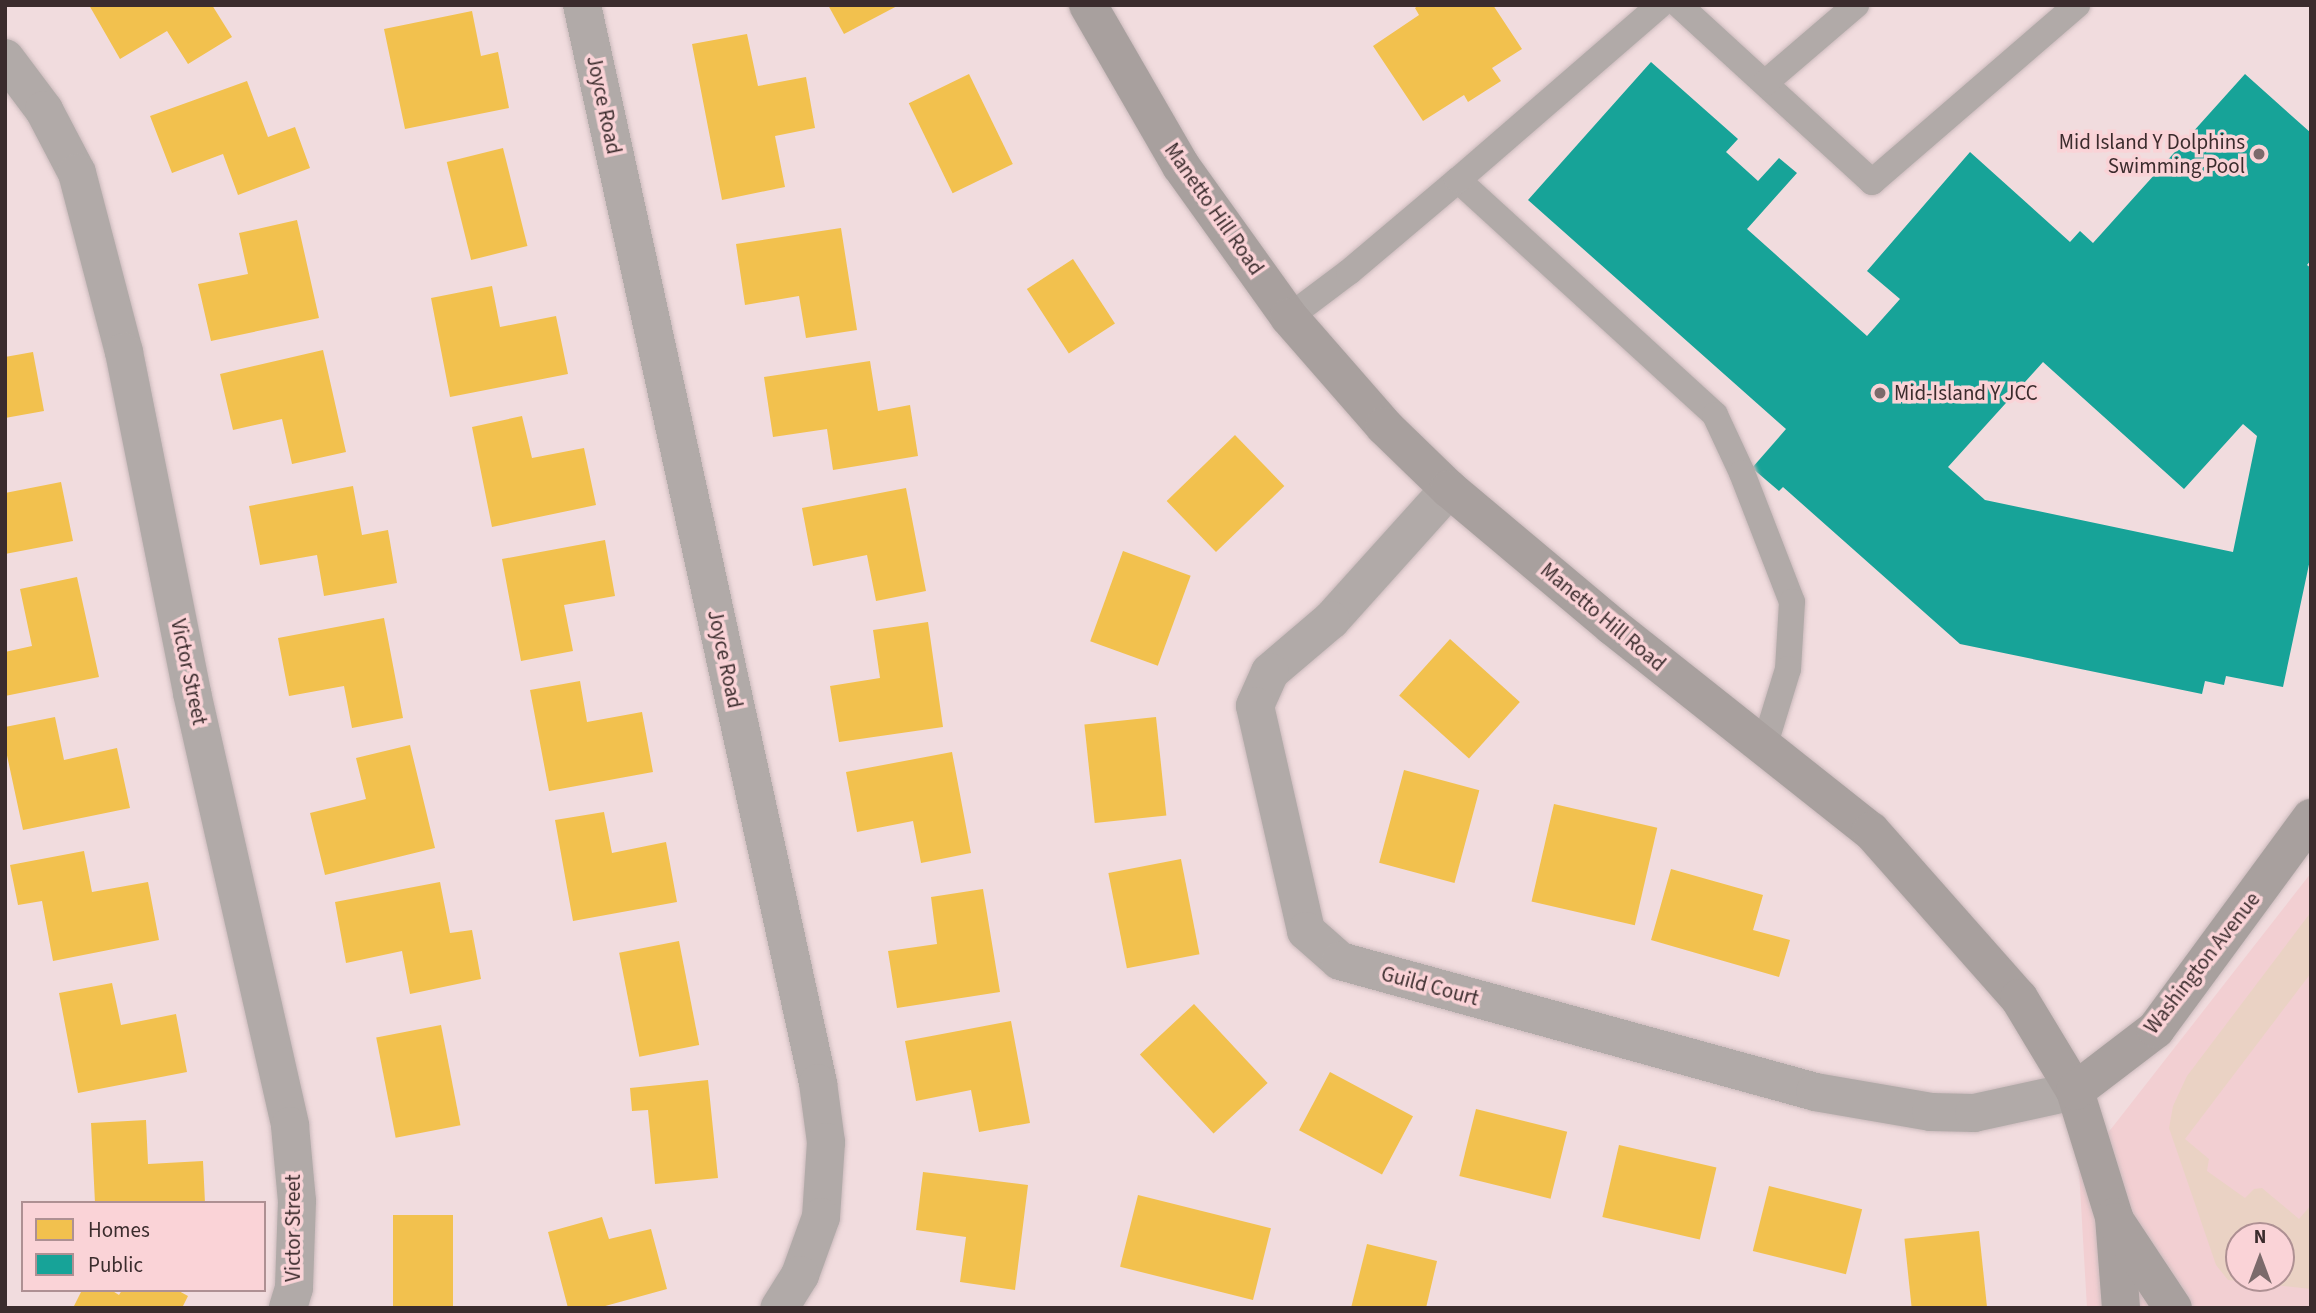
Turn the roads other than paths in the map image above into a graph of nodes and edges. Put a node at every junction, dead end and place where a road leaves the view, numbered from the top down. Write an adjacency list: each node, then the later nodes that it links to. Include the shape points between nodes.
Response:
1 (582, 5): 17 (street, Joyce Road, via 818,1083 826,1142 821,1217 800,1275)
2 (1088, 5): 10 (main road, Manetto Hill Road, via 1181,166)
3 (1660, 5): 9 (lane)
4 (1679, 5): 8 (lane)
5 (1856, 5): 8 (lane)
6 (2077, 5): 8 (lane, via 1872,182)
7 (5, 58): 16 (street, Victor Street, via 44,110 77,173 124,352 192,693 290,1126 297,1201 294,1289)
8 (1765, 83)
9 (1458, 180): 10 (lane); 12 (lane, via 1715,415 1792,602 1788,669)
10 (1289, 317): 11 (main road, Manetto Hill Road, via 1384,426)
11 (1449, 489): 12 (main road, Manetto Hill Road); 14 (street, Guild Court, via 1331,620 1270,672 1255,706 1307,931 1340,961 1815,1092 1931,1112 1974,1113)
12 (1764, 747): 14 (main road, Manetto Hill Road, via 1871,831 2019,998)
13 (2310, 819): 14 (main road, Washington Avenue, via 2156,1030)
14 (2075, 1091): 15 (main road, Manetto Hill Road)
15 (2114, 1217): 18 (main road, Manetto Hill Road); 19 (main road, Manetto Hill Road)
16 (288, 1308)
17 (779, 1308)
18 (2121, 1308)
19 (2173, 1308)

